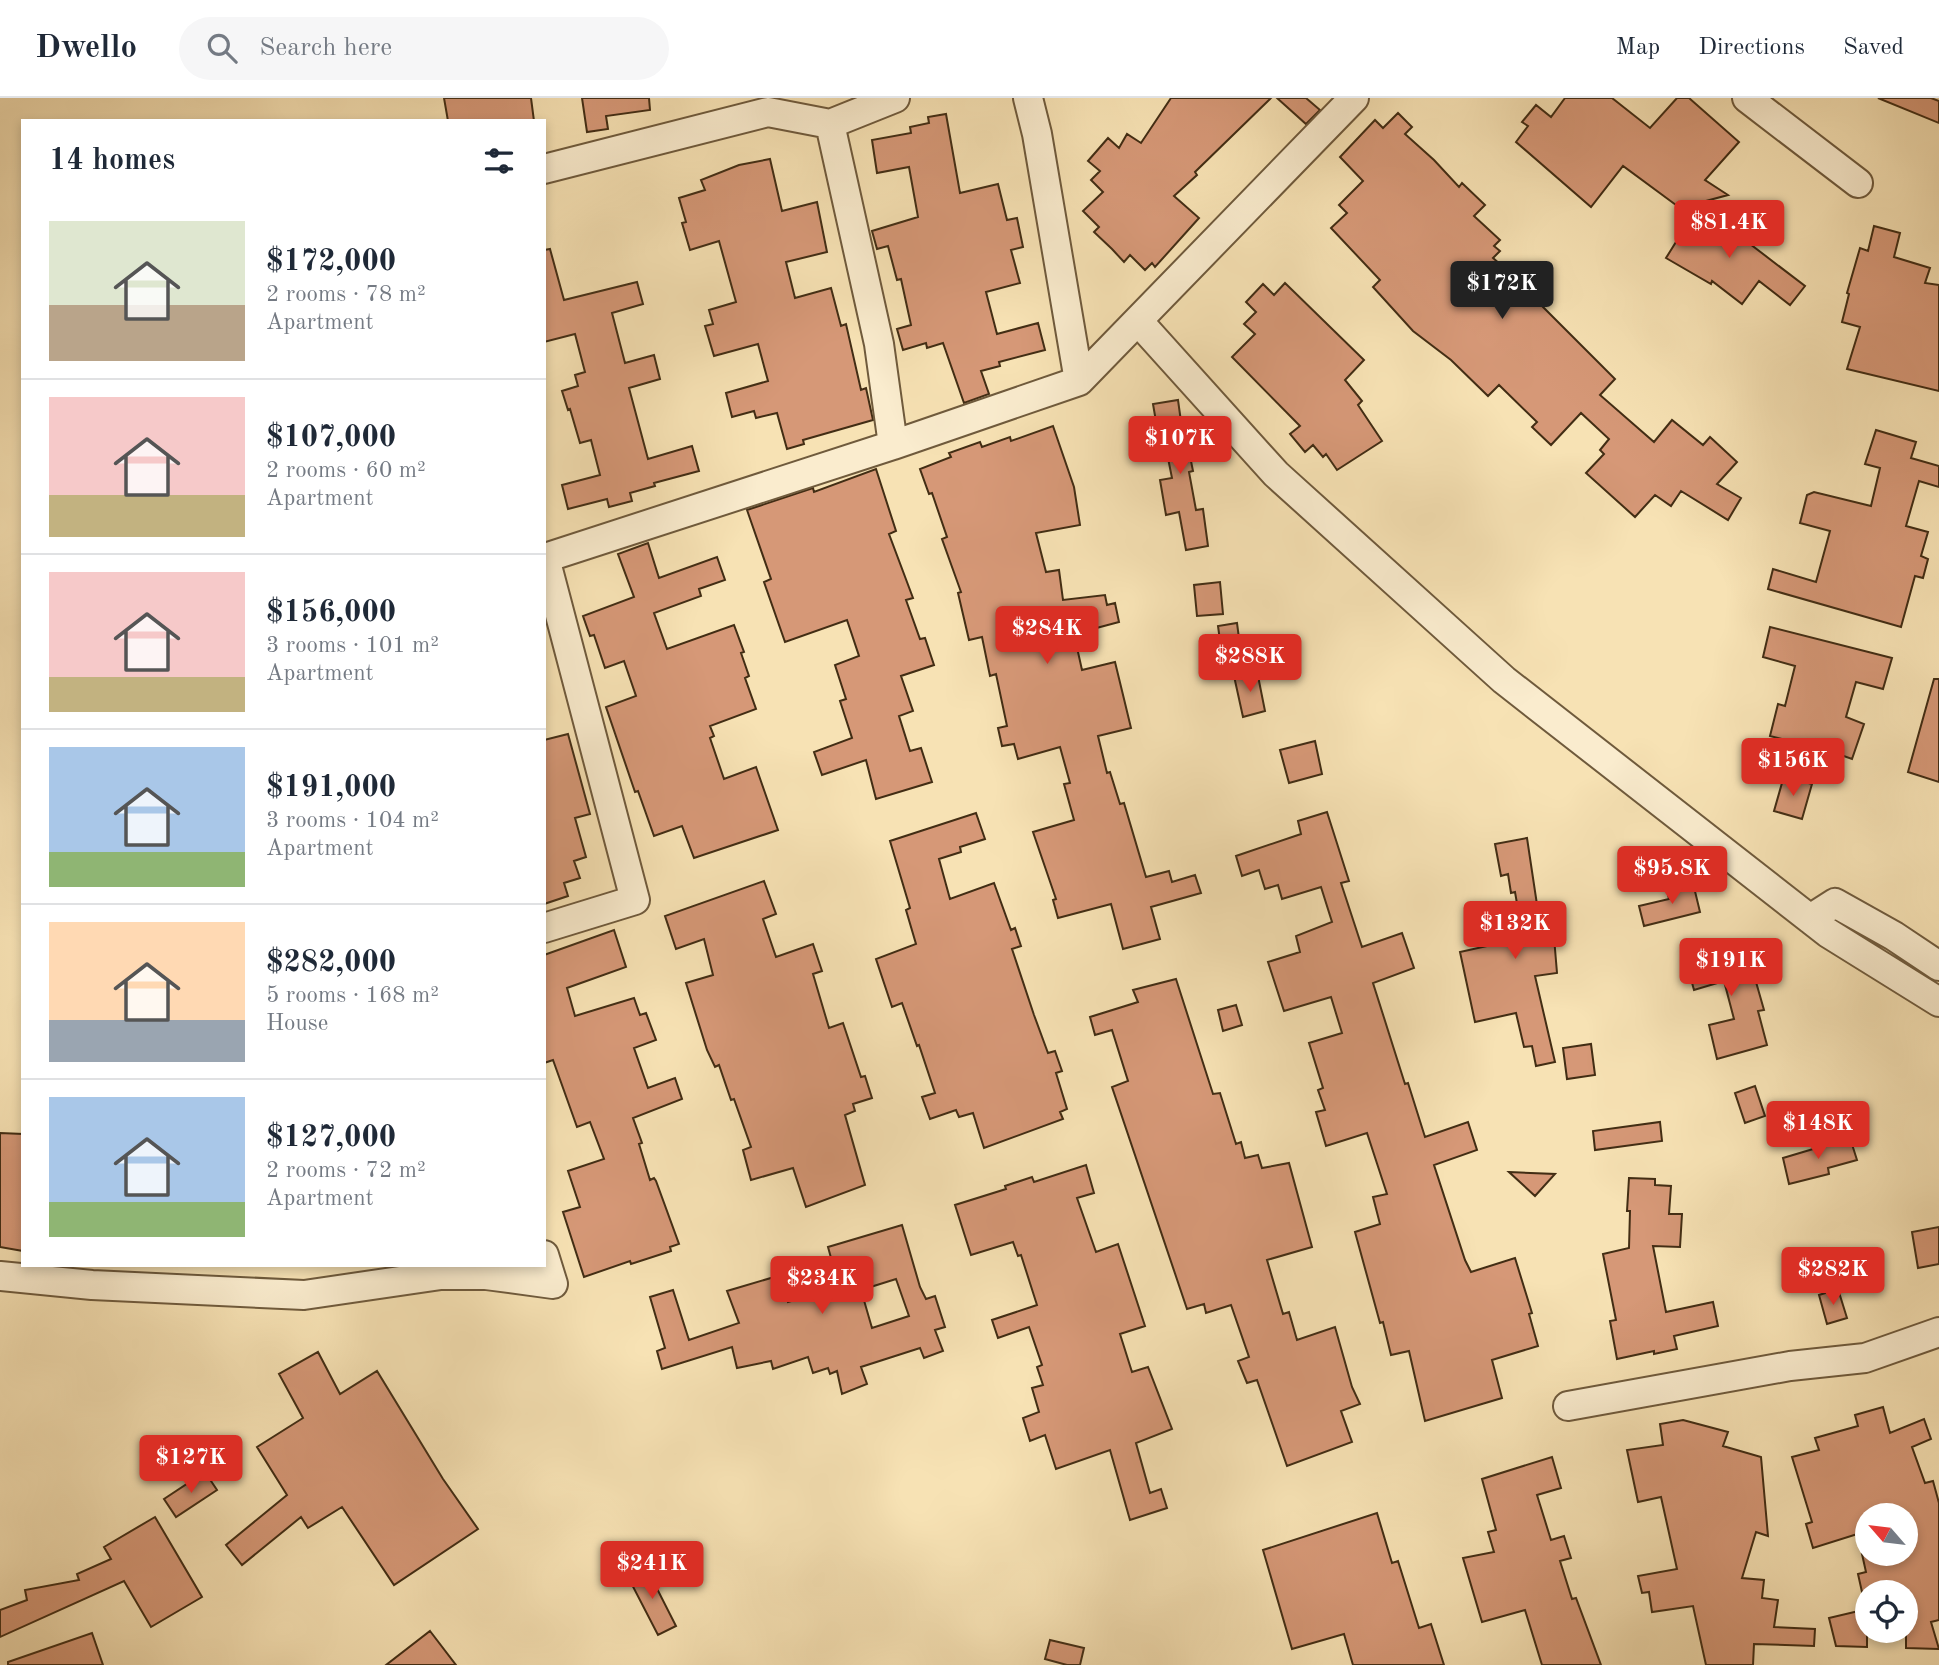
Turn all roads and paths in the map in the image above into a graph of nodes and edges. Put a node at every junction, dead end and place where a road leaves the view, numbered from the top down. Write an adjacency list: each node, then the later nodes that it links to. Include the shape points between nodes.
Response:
1 (895, 98): 6 (street)
2 (1028, 98): 10 (street)
3 (1354, 98): 9 (street)
4 (1747, 98): 8 (street)
5 (764, 105): 6 (street); 7 (street)
6 (830, 124): 11 (street, via 879,344)
7 (546, 168)
8 (1858, 183)
9 (1138, 321): 10 (street); 14 (street, via 1276,474 1504,680)
10 (1079, 381): 11 (street)
11 (893, 445): 12 (street)
12 (546, 558)
13 (546, 562): 15 (street, via 635,900)
14 (1810, 919): 16 (street, via 1835,903); 17 (street)
15 (546, 927)
16 (1939, 966)
17 (1939, 1002)
18 (546, 1261): 19 (street, via 553,1284 486,1275 440,1275 304,1295)
19 (0, 1276)
20 (1939, 1332): 21 (street, via 1865,1358 1790,1366)
21 (1567, 1406)

